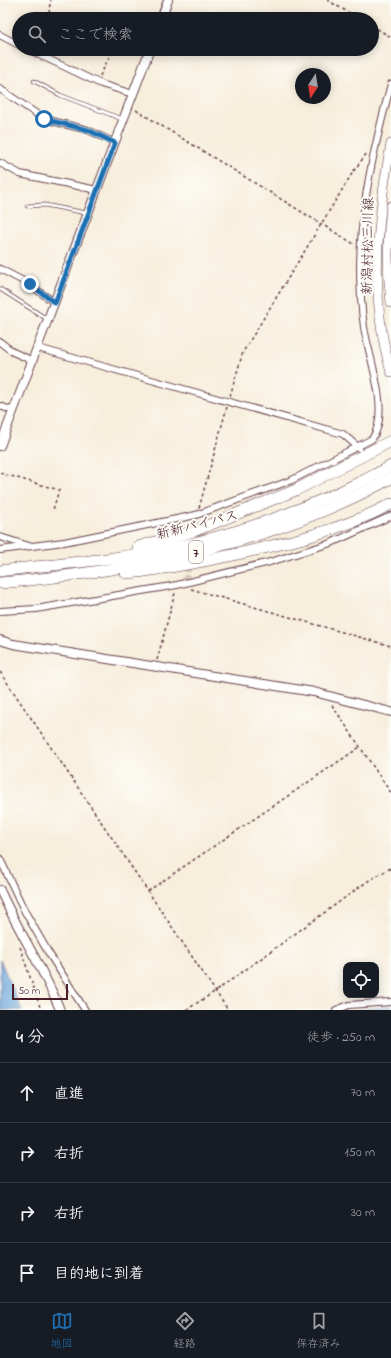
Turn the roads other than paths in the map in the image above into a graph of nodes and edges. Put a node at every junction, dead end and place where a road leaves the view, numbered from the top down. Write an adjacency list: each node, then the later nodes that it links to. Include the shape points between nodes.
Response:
1 (168, 0): 2 (street)
2 (164, 12)
3 (0, 35): 4 (street)
4 (12, 41)
5 (41, 56): 10 (street, via 97,83)
6 (148, 56): 10 (street)
7 (34, 81): 11 (lane, via 60,95)
8 (391, 84): 32 (street, via 375,142 360,246 364,328 382,411 377,433 372,439)
9 (0, 89): 12 (street, via 44,119 88,130)
10 (134, 94): 11 (street)
11 (124, 120): 12 (street)
12 (115, 143): 15 (street)
13 (391, 144): 27 (main road, 新潟村松三川線, via 382,190 377,282 385,351)
14 (0, 163): 15 (street, via 20,174)
15 (97, 190): 18 (street)
16 (28, 206): 18 (lane, via 45,205)
17 (391, 206): 22 (main road, 新潟村松三川線, via 388,236 388,281)
18 (88, 214): 21 (street)
19 (0, 269): 21 (street, via 30,284)
20 (0, 289): 23 (lane)
21 (55, 303): 23 (street)
22 (391, 303)
23 (49, 320): 25 (street)
24 (0, 342): 26 (street, via 13,352)
25 (38, 348): 26 (street); 32 (street, via 343,434)
26 (33, 361): 29 (street)
27 (391, 372)
28 (0, 406): 29 (street)
29 (14, 411): 31 (street)
30 (391, 441): 33 (highway)
31 (0, 446)
32 (357, 447): 33 (street); 38 (street, via 292,480)
33 (371, 452): 44 (highway, via 296,490 229,518)
34 (391, 466): 35 (highway, 新新バイパス / 7)
35 (383, 479): 44 (highway, 新新バイパス / 7, via 238,530 172,548); 46 (highway, 新新バイパス / 7, via 309,517 242,540 175,558)
36 (391, 504): 39 (highway)
37 (388, 514): 39 (highway); 49 (street, via 331,543 270,562)
38 (196, 515): 40 (street); 42 (street, via 137,529)
39 (363, 517): 46 (highway, via 316,534 198,562 147,571)
40 (195, 524)
41 (0, 537): 42 (street)
42 (30, 547): 43 (street)
43 (0, 550)
44 (91, 561): 45 (highway, 新新バイパス / 7)
45 (0, 571)
46 (56, 578): 48 (highway, 新新バイパス / 7)
47 (186, 581): 49 (street)
48 (0, 583)
49 (177, 585): 50 (street, via 36,609)
50 (0, 610)
51 (0, 640): 52 (street, via 325,695)
52 (391, 712)
53 (0, 859): 57 (street, via 24,910)
54 (0, 890): 56 (street, via 14,922 54,993)
55 (391, 1002): 58 (street, via 349,1006)
56 (60, 1010)
57 (85, 1010)
58 (336, 1010)

